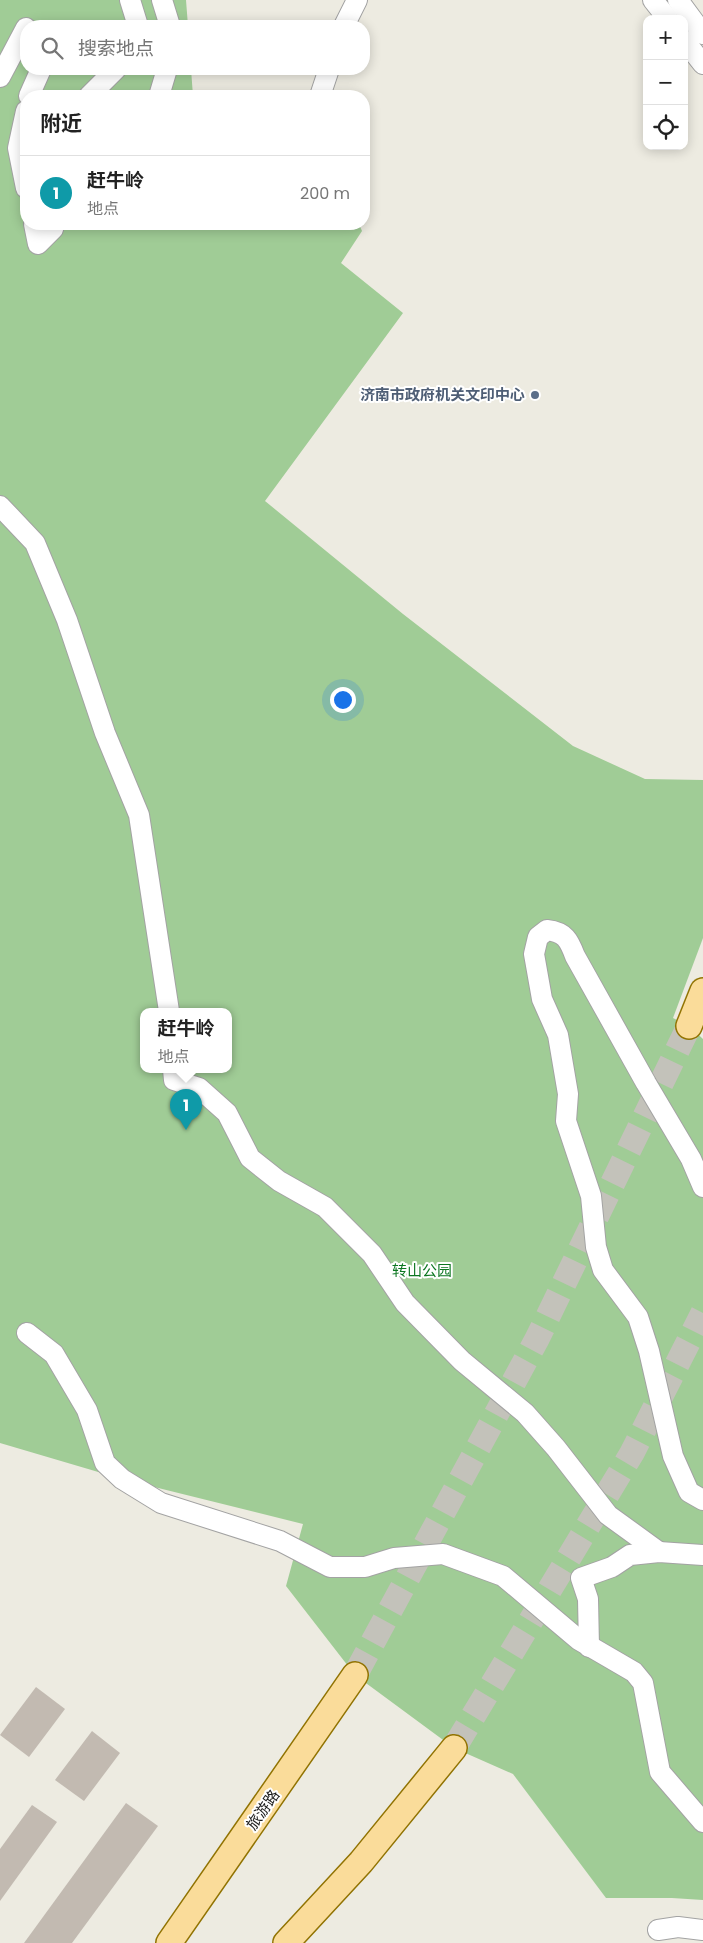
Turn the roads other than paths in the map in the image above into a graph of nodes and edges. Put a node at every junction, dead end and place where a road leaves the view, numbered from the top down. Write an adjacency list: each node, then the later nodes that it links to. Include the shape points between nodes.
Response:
1 (130, 0): 8 (street)
2 (162, 0): 9 (street)
3 (357, 0): 10 (street)
4 (653, 0): 6 (street)
5 (680, 1): 7 (street); 11 (street)
6 (666, 15)
7 (670, 15)
8 (136, 20)
9 (168, 20)
10 (347, 20)
11 (703, 34)
12 (20, 41): 19 (street)
13 (688, 45): 14 (street)
14 (703, 64)
15 (38, 75): 20 (street)
16 (110, 75): 21 (street)
17 (165, 75): 22 (street)
18 (327, 75): 23 (street)
19 (0, 77)
20 (32, 90)
21 (95, 90)
22 (161, 90)
23 (322, 90)
24 (20, 139): 25 (street)
25 (20, 158)
26 (35, 230): 27 (street, via 38,244)
27 (52, 230)
28 (0, 506): 30 (street, via 35,544 67,620 105,733 139,815)
29 (703, 991): 31 (main road)
30 (169, 1008)
31 (689, 1026)
32 (173, 1073): 36 (street, via 174,1080 199,1088 227,1113 250,1158 279,1181 325,1207 372,1254 405,1303 462,1361 525,1413 608,1515)
33 (703, 1187): 35 (street, via 569,942 558,931 547,930 538,937 534,954 542,999 558,1035 568,1094 566,1121 591,1196 596,1247 603,1270 638,1317 673,1456 688,1492)
34 (28, 1332): 38 (street, via 54,1354 86,1410 105,1463 122,1479 161,1503 280,1540 330,1567 365,1567 394,1558 443,1554 503,1576)
35 (703, 1500)
36 (659, 1552): 37 (street); 38 (street, via 630,1555 612,1567 581,1578 588,1599)
37 (703, 1555)
38 (589, 1646): 41 (street, via 634,1672 644,1683 660,1772)
39 (355, 1676): 44 (main road, 旅游路)
40 (454, 1748): 45 (main road, via 360,1862)
41 (703, 1822)
42 (658, 1930): 43 (street, via 678,1927)
43 (703, 1930)
44 (169, 1943)
45 (286, 1943)

